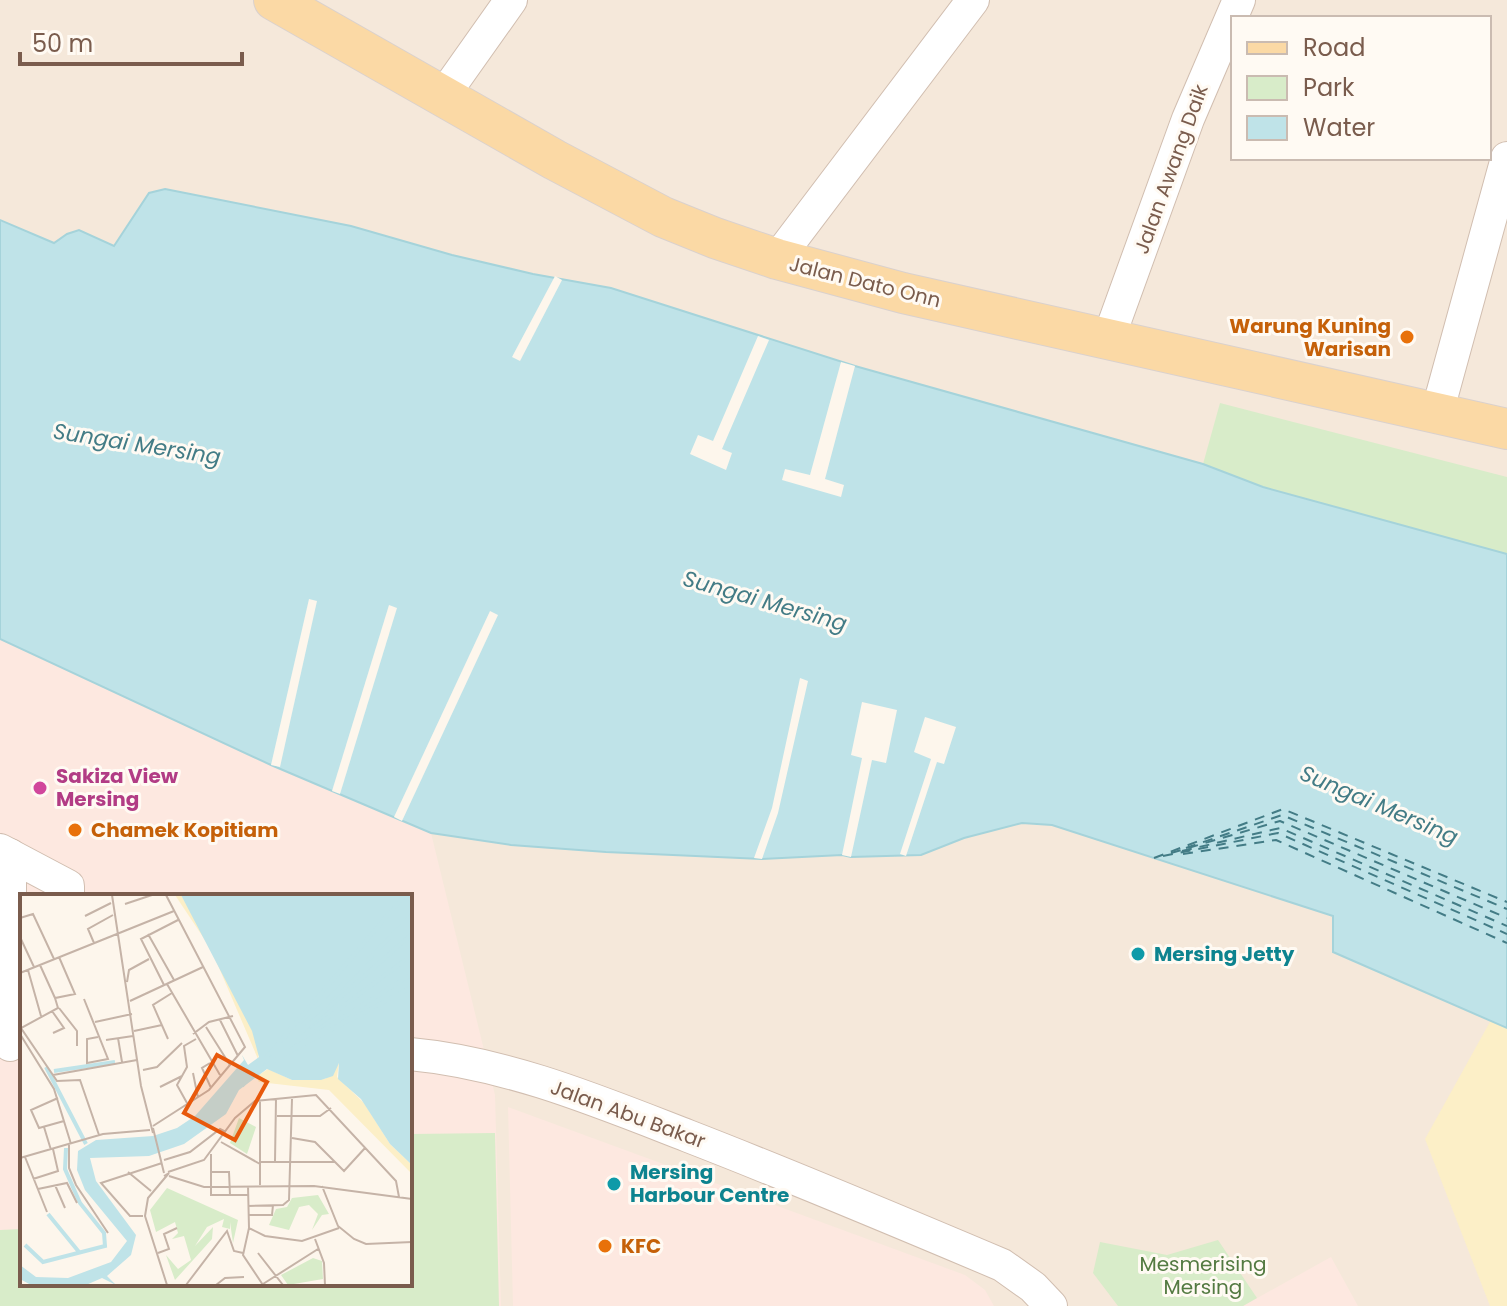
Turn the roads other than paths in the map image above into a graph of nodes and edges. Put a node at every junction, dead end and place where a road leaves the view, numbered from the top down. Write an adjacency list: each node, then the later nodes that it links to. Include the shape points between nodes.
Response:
1 (274, 0): 5 (main road, Jalan Dato Onn)
2 (511, 0): 5 (street)
3 (973, 0): 7 (street)
4 (1231, 19): 8 (street, Jalan Awang Daik, via 1188,119)
5 (443, 96): 7 (main road, Jalan Dato Onn, via 663,217)
6 (1507, 158): 9 (street)
7 (777, 259): 8 (main road, Jalan Dato Onn)
8 (1108, 340): 9 (main road, Jalan Dato Onn)
9 (1437, 413): 10 (main road, Jalan Dato Onn)
10 (1507, 429)
11 (5, 853): 12 (street); 13 (street)
12 (68, 891)
13 (11, 1045)
14 (412, 1054): 15 (street, Jalan Abu Bakar, via 451,1058 582,1094)
15 (1002, 1265): 16 (street); 17 (street, Jalan Abu Bakar)
16 (1017, 1306)
17 (1051, 1306)

